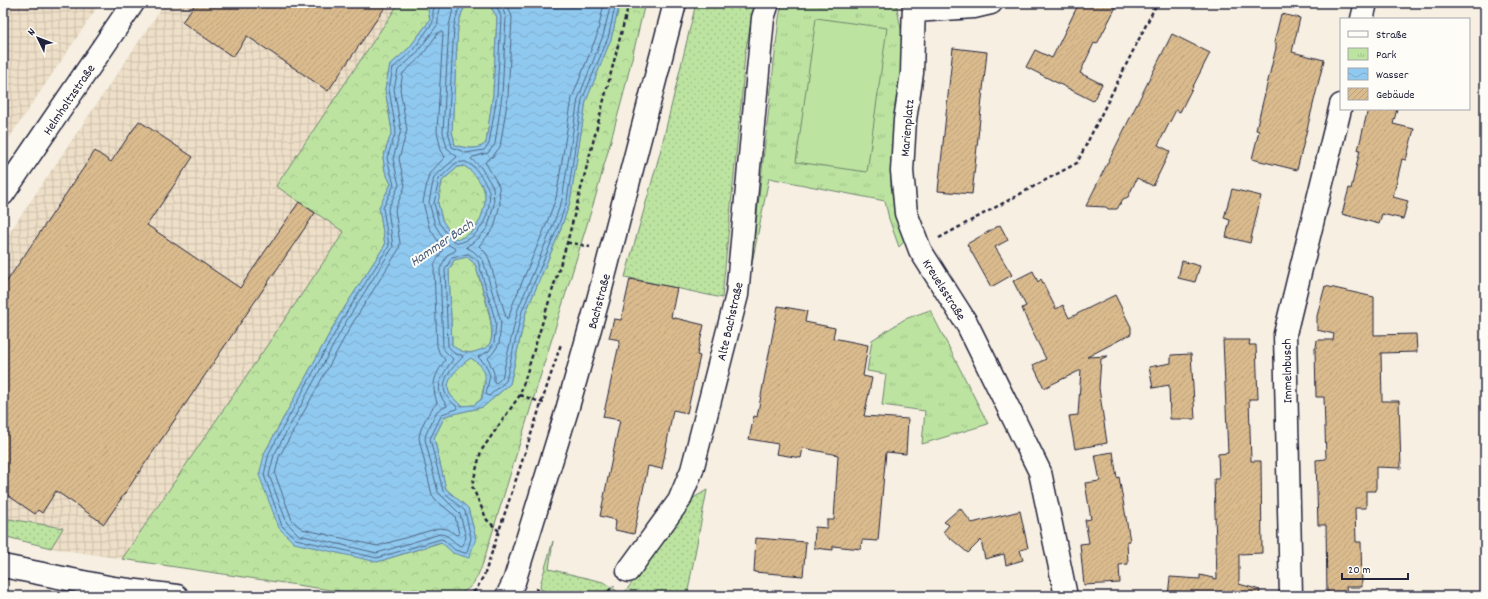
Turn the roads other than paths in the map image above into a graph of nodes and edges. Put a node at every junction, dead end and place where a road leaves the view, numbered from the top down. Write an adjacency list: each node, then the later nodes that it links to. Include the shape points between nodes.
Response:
1 (133, 3): 9 (street, Helmholtzstraße)
2 (675, 3): 14 (street, Bachstraße, via 565,418)
3 (768, 3): 12 (street, Alte Bachstraße, via 763,18 737,295 692,470 679,501)
4 (992, 3): 6 (street, via 974,7)
5 (1366, 3): 7 (street)
6 (915, 7): 10 (street, Marienplatz, via 912,72 905,120 902,171 906,212)
7 (1362, 18)
8 (1340, 109): 16 (street, Immelnbusch, via 1285,334)
9 (3, 194)
10 (920, 250): 15 (street, Kreuelsstraße, via 966,324 1040,472)
11 (3, 566): 13 (street, via 113,588)
12 (628, 571)
13 (177, 596)
14 (508, 596)
15 (1066, 596)
16 (1291, 596)

